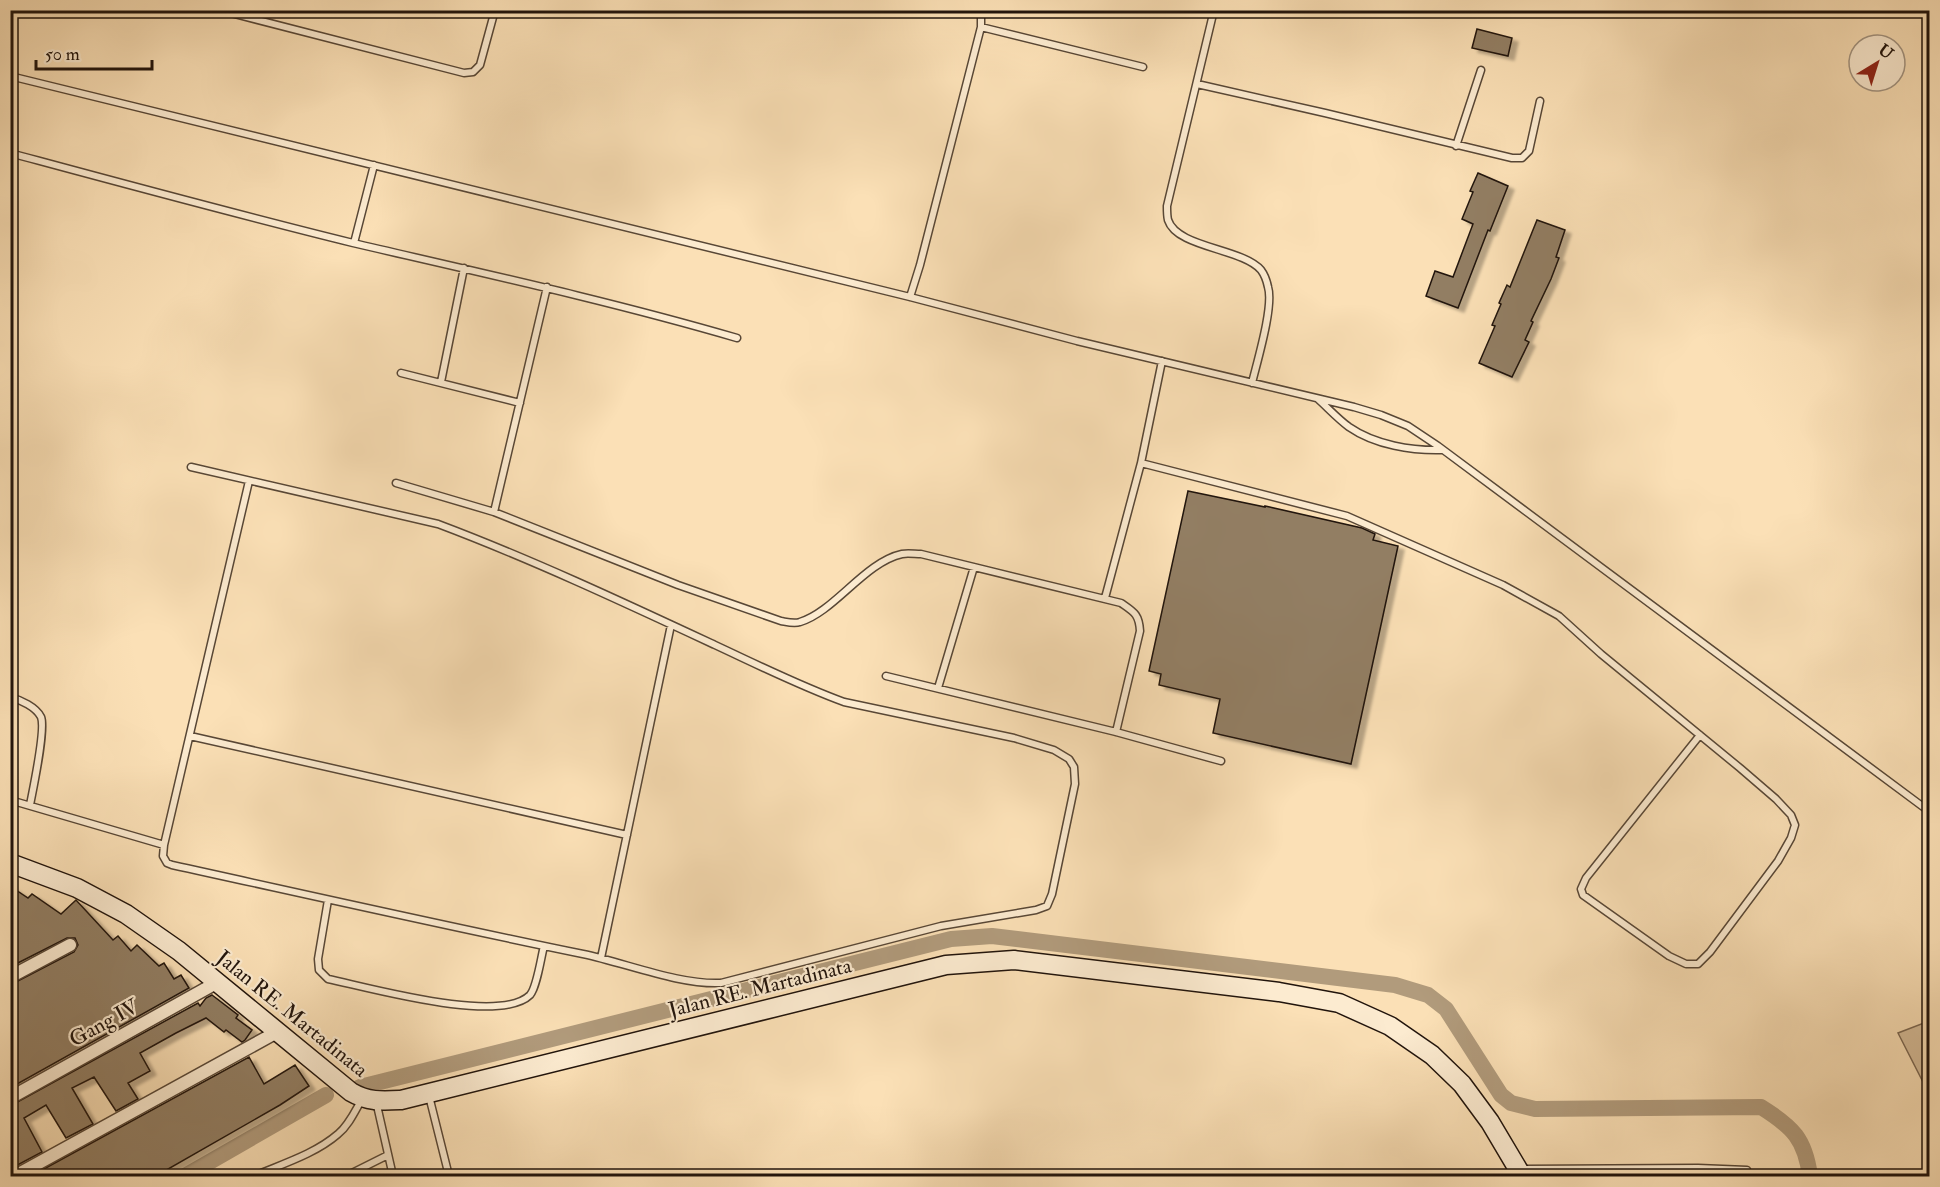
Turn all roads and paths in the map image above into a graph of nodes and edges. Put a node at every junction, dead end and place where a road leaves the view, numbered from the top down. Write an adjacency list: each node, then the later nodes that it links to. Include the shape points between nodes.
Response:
1 (219, 10): 2 (lane, via 464,73 473,72 480,64)
2 (495, 10)
3 (979, 10): 5 (lane)
4 (1214, 10): 9 (lane)
5 (981, 27): 6 (lane); 17 (lane)
6 (1143, 67)
7 (1480, 70): 11 (lane)
8 (10, 76): 13 (lane)
9 (1197, 84): 11 (lane); 22 (lane, via 1167,206 1168,221 1190,240 1246,260 1261,270 1269,288 1268,316)
10 (1540, 101): 11 (lane, via 1529,151 1522,158)
11 (1456, 146)
12 (10, 153): 14 (lane)
13 (374, 165): 14 (lane); 17 (lane)
14 (354, 243): 15 (lane)
15 (464, 268): 16 (lane); 21 (lane)
16 (546, 287): 18 (lane); 24 (lane)
17 (910, 297): 19 (lane)
18 (737, 338)
19 (1162, 361): 22 (lane); 26 (lane)
20 (401, 373): 21 (lane)
21 (441, 382): 24 (lane)
22 (1252, 383): 23 (lane)
23 (1318, 399): 25 (lane, via 1408,426); 25 (lane, via 1350,428 1369,437 1420,451)
24 (520, 404): 30 (lane)
25 (1443, 450): 43 (lane)
26 (1141, 463): 32 (lane); 38 (lane, via 1347,516 1503,585 1559,616)
27 (191, 467): 28 (lane)
28 (249, 481): 33 (lane, via 438,524); 39 (lane)
29 (396, 483): 30 (lane)
30 (494, 512): 31 (lane, via 678,585 781,621 798,623 818,613 880,564 902,554 921,554)
31 (974, 567): 32 (lane); 35 (lane)
32 (1105, 598): 37 (lane, via 1134,612 1140,631)
33 (671, 625): 44 (lane); 50 (lane, via 844,702 1014,738 1054,750 1069,759 1075,784 1052,894 1047,906 1036,910 941,926 721,983 690,982)
34 (886, 676): 35 (lane)
35 (938, 688): 37 (lane)
36 (10, 697): 42 (lane, via 31,706 41,717)
37 (1116, 732): 40 (lane)
38 (1700, 735): 38 (lane, via 1776,799 1795,825 1778,861 1710,952 1698,964 1686,964 1583,895 1581,889)
39 (190, 736): 44 (lane); 45 (lane)
40 (1221, 761)
41 (10, 800): 42 (lane)
42 (30, 805): 45 (lane)
43 (1929, 812)
44 (627, 835): 50 (lane)
45 (164, 845): 47 (lane, via 164,859 172,866)
46 (10, 863): 52 (main road, Jalan RE. Martadinata, via 77,888 126,914)
47 (328, 900): 49 (lane); 49 (lane, via 318,959 319,970 328,979 434,1002 477,1006 520,1000 534,988)
48 (70, 945): 51 (street)
49 (544, 946): 50 (lane)
50 (601, 958)
51 (10, 977)
52 (216, 983): 53 (main road, Jalan RE. Martadinata); 55 (street, Gang IV)
53 (277, 1032): 56 (main road, Jalan RE. Martadinata, via 351,1092); 61 (street)
54 (429, 1093): 56 (main road, Jalan RE. Martadinata, via 401,1100); 60 (main road, Jalan RE. Martadinata, via 946,965 1014,960 1279,992 1339,1003 1390,1026 1440,1062 1490,1122); 65 (lane)
55 (10, 1098)
56 (369, 1100): 57 (lane); 62 (lane, via 338,1134 318,1148)
57 (388, 1155): 63 (lane); 64 (lane)
58 (1656, 1169): 59 (lane); 60 (lane); 66 (lane)
59 (1747, 1170)
60 (1519, 1173)
61 (15, 1176)
62 (254, 1176)
63 (346, 1176)
64 (393, 1176)
65 (449, 1176)
66 (1650, 1176)

